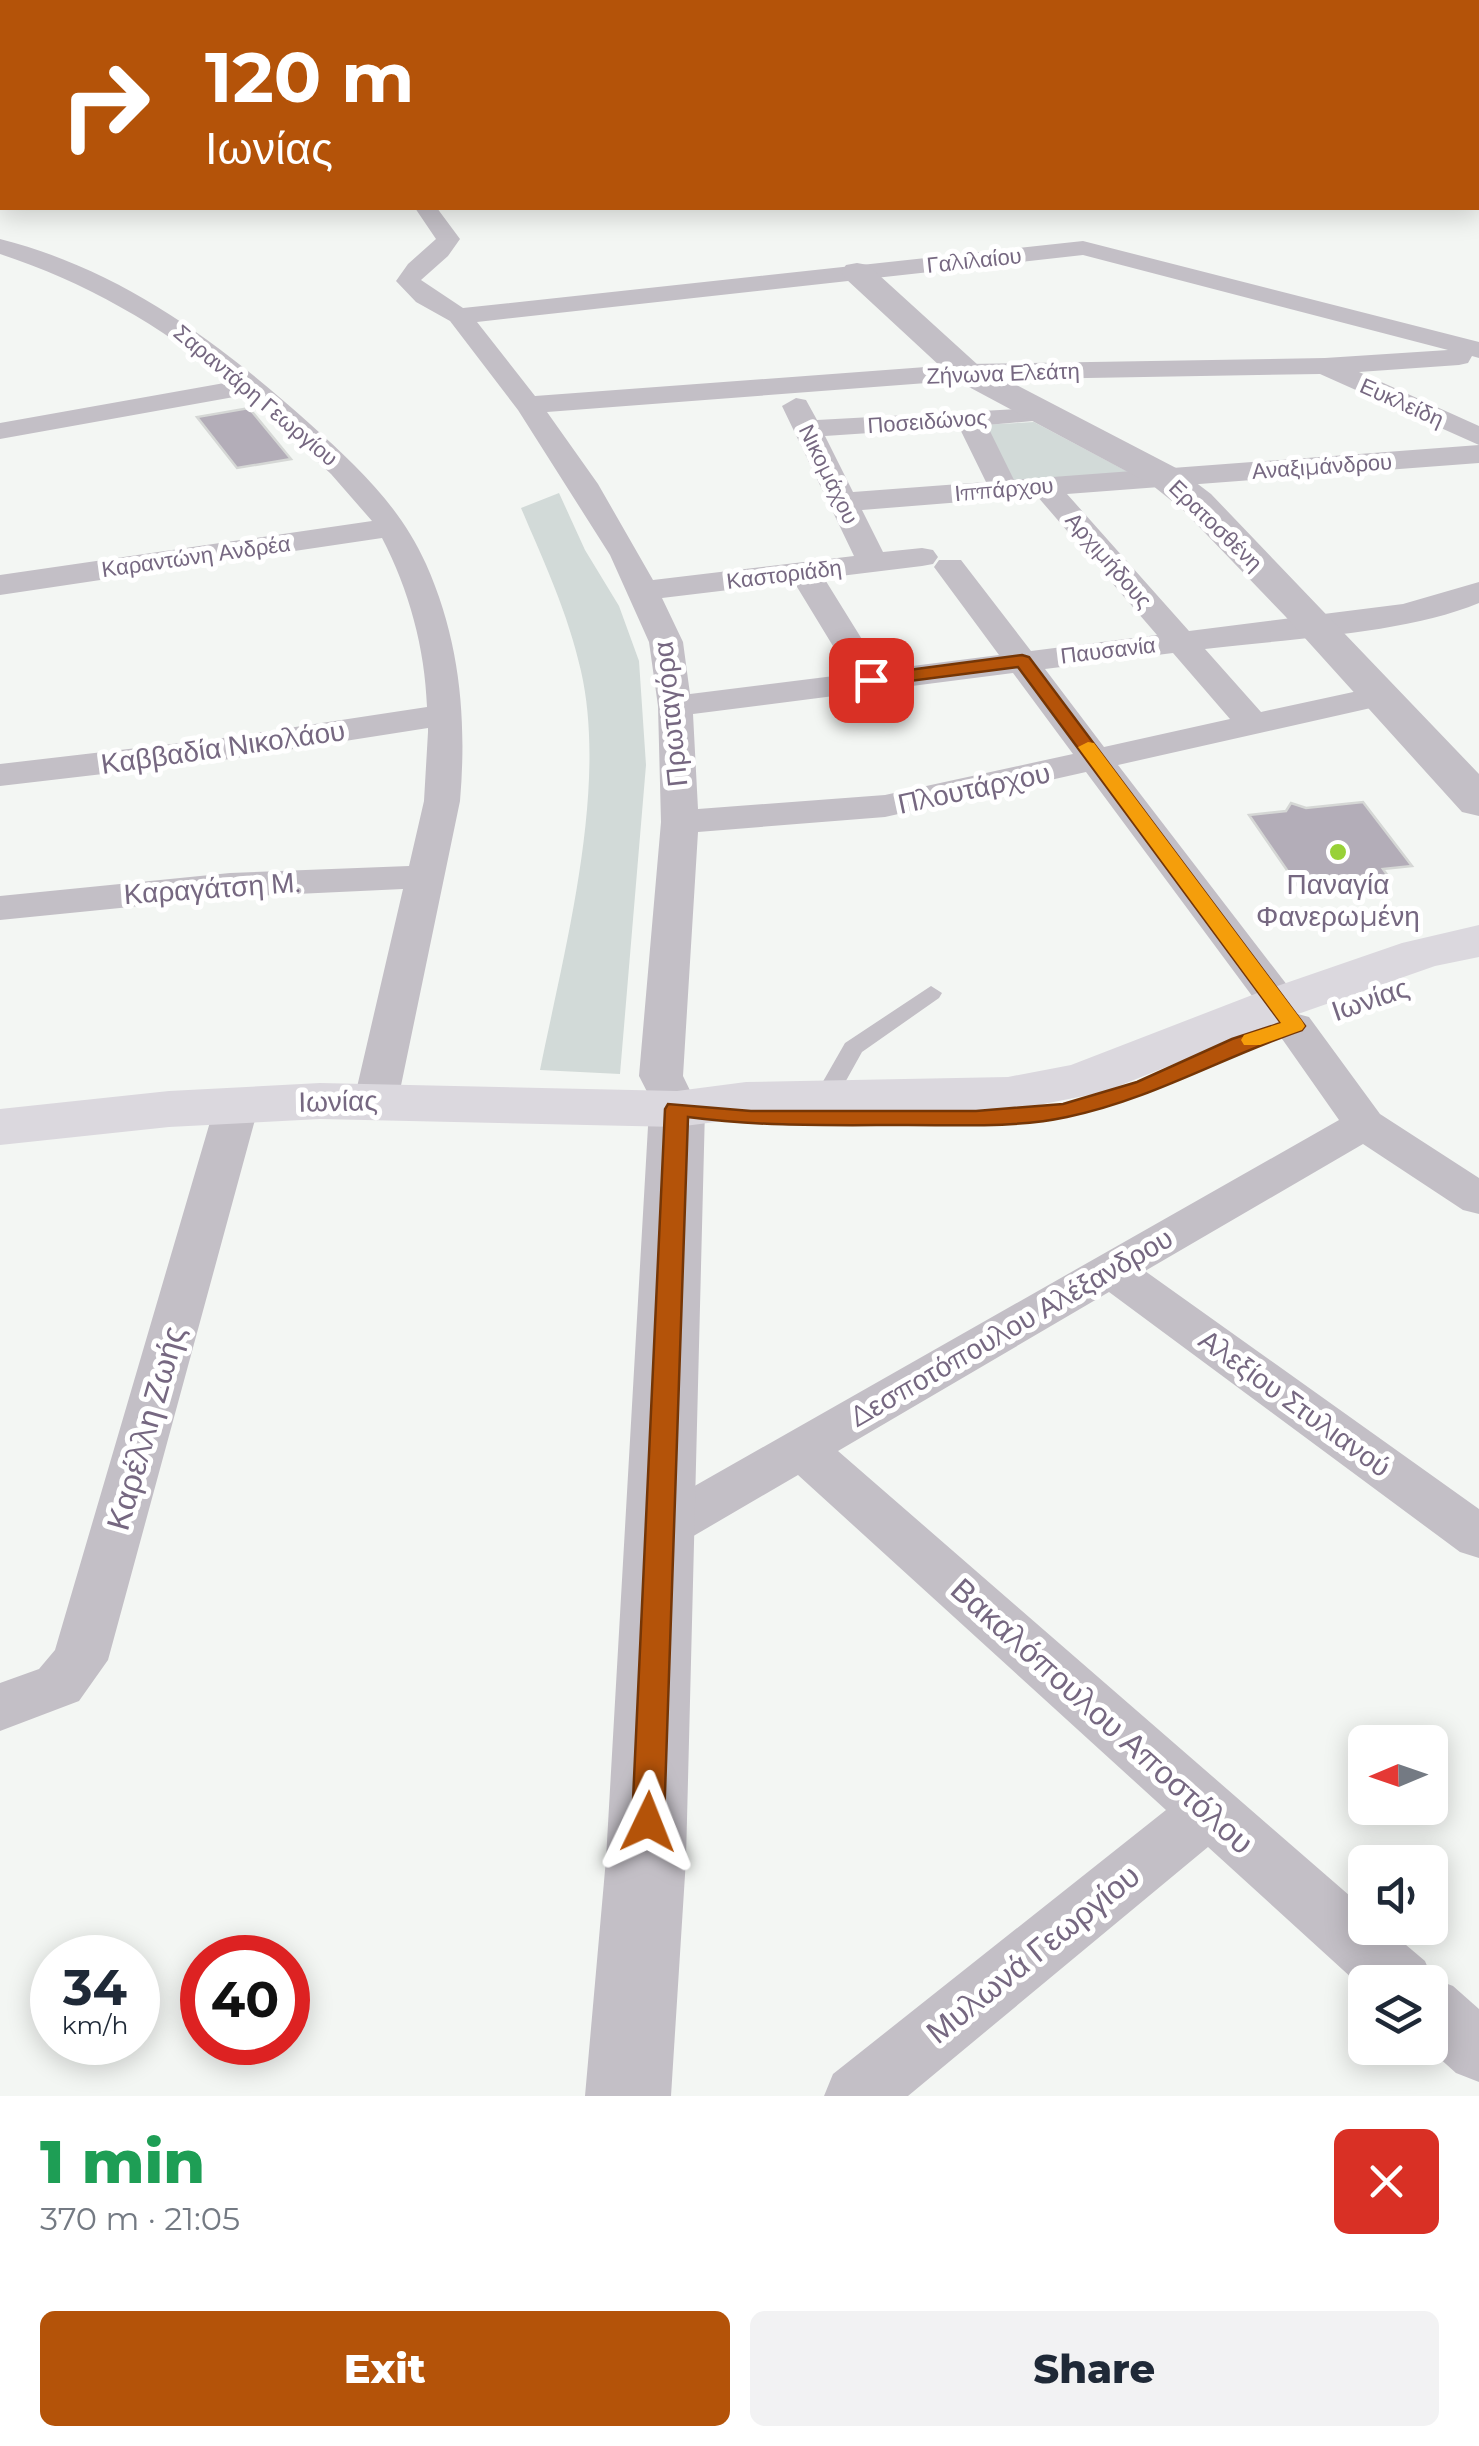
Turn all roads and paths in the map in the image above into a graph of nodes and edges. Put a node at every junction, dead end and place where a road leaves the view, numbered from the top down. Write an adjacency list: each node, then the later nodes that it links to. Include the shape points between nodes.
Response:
1 (427, 210): 4 (street, via 448,239 408,281)
2 (0, 246): 8 (street, Σαραντάρη Γεωργίου, via 126,296)
3 (858, 272): 4 (street, Γαλιλαίου); 5 (street, Γαλιλαίου, via 1083,248); 7 (street, Ερατοσθένη)
4 (460, 316): 10 (street, Πρωταγόρα)
5 (1479, 352): 6 (street, Ζήνωνα Ελεάτη)
6 (1325, 366): 7 (street, Ζήνωνα Ελεάτη); 15 (street, Ευκλείδη)
7 (966, 372): 9 (street, Ζήνωνα Ελεάτη); 11 (street, Ερατοσθένη)
8 (251, 386): 14 (street); 21 (street, Σαραντάρη Γεωργίου, via 345,472)
9 (786, 386): 10 (street, Ζήνωνα Ελεάτη); 13 (street, Νικομάχου)
10 (528, 406): 25 (street, Πρωταγόρα)
11 (1046, 413): 12 (street, Ποσειδώνος); 17 (street, Ερατοσθένη)
12 (969, 418): 13 (street, Ποσειδώνος); 19 (street)
13 (808, 429): 20 (street, Νικομάχου)
14 (0, 431)
15 (1479, 436)
16 (1479, 454): 17 (street, Αναξιμάνδρου)
17 (1166, 476): 18 (street, Ιππάρχου); 27 (street, Ερατοσθένη)
18 (1044, 486): 19 (street, Ιππάρχου); 28 (street, Αρχιμήδους)
19 (1004, 489): 20 (street, Ιππάρχου)
20 (842, 502): 22 (street, Νικομάχου)
21 (391, 527): 24 (street, Καραντώνη Ανδρέα); 33 (street, Σαραντάρη Γεωργίου, via 424,605)
22 (873, 563): 23 (street, Καστοριάδη); 29 (street, Καστοριάδη, via 936,562)
23 (804, 572): 25 (street, Καστοριάδη); 30 (street)
24 (0, 585)
25 (646, 591): 32 (street, Πρωταγόρα, via 666,642)
26 (1479, 592): 27 (street, Παυσανία, via 1430,610)
27 (1314, 623): 28 (street, Παυσανία); 31 (street, Ερατοσθένη)
28 (1180, 640): 29 (street, Παυσανία); 34 (street, Αρχιμήδους)
29 (1022, 661): 30 (street, Παυσανία); 35 (street)
30 (871, 680): 32 (street, Παυσανία)
31 (1381, 696): 34 (street, Πλουτάρχου); 37 (street, Ερατοσθένη)
32 (675, 706): 38 (street, Πρωταγόρα)
33 (446, 716): 36 (street, Καββαδία Νικολάου); 39 (street, Σαραντάρη Γεωργίου, via 442,801)
34 (1253, 724): 35 (street, Πλουτάρχου)
35 (1098, 762): 38 (street, Πλουτάρχου, via 885,806); 44 (street)
36 (0, 775)
37 (1479, 802)
38 (680, 822): 48 (street, Πρωταγόρα, via 661,1076)
39 (424, 876): 40 (street, Καραγάτση Μ., via 230,885); 46 (street, Σαραντάρη Γεωργίου)
40 (0, 908)
41 (1479, 941): 44 (main road, Ιωνίας, via 1420,954)
42 (1479, 962): 44 (main road, Ιωνίας)
43 (931, 993): 45 (lane, via 853,1048)
44 (1287, 1014): 45 (main road, Ιωνίας, via 1050,1088); 48 (main road, Ιωνίας, via 1240,1044 1146,1087 1064,1111 976,1118 751,1118); 49 (street)
45 (825, 1099): 48 (main road, Ιωνίας)
46 (392, 1100): 47 (main road, Ιωνίας); 48 (main road, Ιωνίας)
47 (237, 1105): 50 (main road, Ιωνίας); 56 (street, Καρέλλη Ζωής, via 80,1660 58,1684)
48 (645, 1108): 54 (street)
49 (1364, 1124): 51 (street); 52 (street, Δεσποτόπουλου Αλέξανδρου)
50 (0, 1127)
51 (1479, 1200)
52 (1111, 1270): 53 (street, Δεσποτόπουλου Αλέξανδρου); 55 (street, Αλεξίου Στυλιανού)
53 (802, 1448): 54 (street, Δεσποτόπουλου Αλέξανδρου); 57 (street, Βακαλόπουλου Αποστόλου)
54 (659, 1531): 61 (street)
55 (1479, 1537)
56 (0, 1706)
57 (1209, 1812): 58 (street, Βακαλόπουλου Αποστόλου); 62 (street, Μυλωνά Γεωργίου)
58 (1383, 1965)
59 (1448, 2024): 60 (street)
60 (1479, 2051)
61 (628, 2096)
62 (857, 2096)

